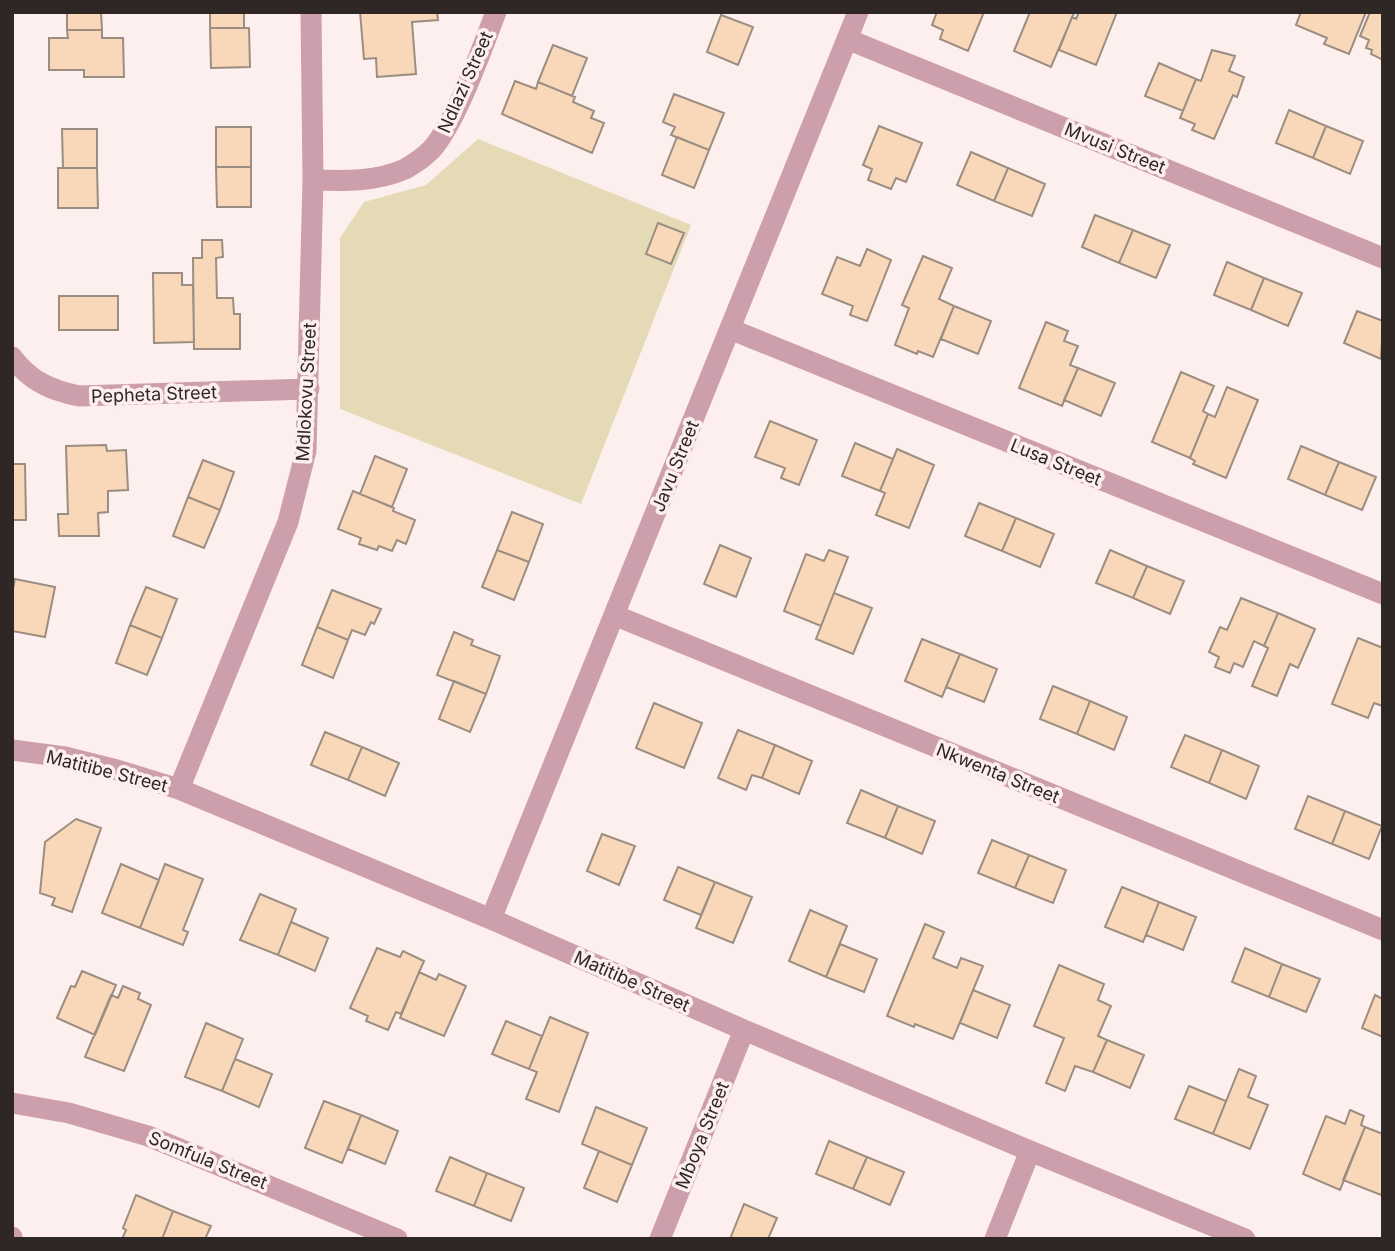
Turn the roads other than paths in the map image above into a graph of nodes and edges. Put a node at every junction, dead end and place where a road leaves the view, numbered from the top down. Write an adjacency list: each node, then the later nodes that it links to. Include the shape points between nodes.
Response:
1 (311, 12): 5 (street, Mdlokovu Street)
2 (496, 12): 5 (street, Ndlazi Street, via 458,103 430,152 390,174 353,181)
3 (858, 12): 4 (street, Javu Street)
4 (847, 39): 6 (street, Mvusi Street); 7 (street, Javu Street)
5 (313, 180): 9 (street, Mdlokovu Street)
6 (1383, 258)
7 (730, 330): 10 (street, Lusa Street); 11 (street, Javu Street)
8 (12, 358): 9 (street, Pepheta Street, via 38,383 79,396)
9 (309, 390): 13 (street, Mdlokovu Street, via 306,451 288,522)
10 (1383, 594)
11 (614, 615): 14 (street, Javu Street); 15 (street, Nkwenta Street)
12 (12, 750): 13 (street, Matitibe Street, via 117,769)
13 (178, 789): 14 (street, Matitibe Street)
14 (491, 919): 16 (street, Matitibe Street)
15 (1383, 930)
16 (744, 1030): 18 (street, Matitibe Street); 20 (street, Mboya Street)
17 (12, 1103): 19 (street, Somfula Street, via 69,1113 148,1136)
18 (1030, 1151): 21 (street); 22 (street, Matitibe Street)
19 (397, 1239)
20 (660, 1239)
21 (995, 1239)
22 (1245, 1239)

